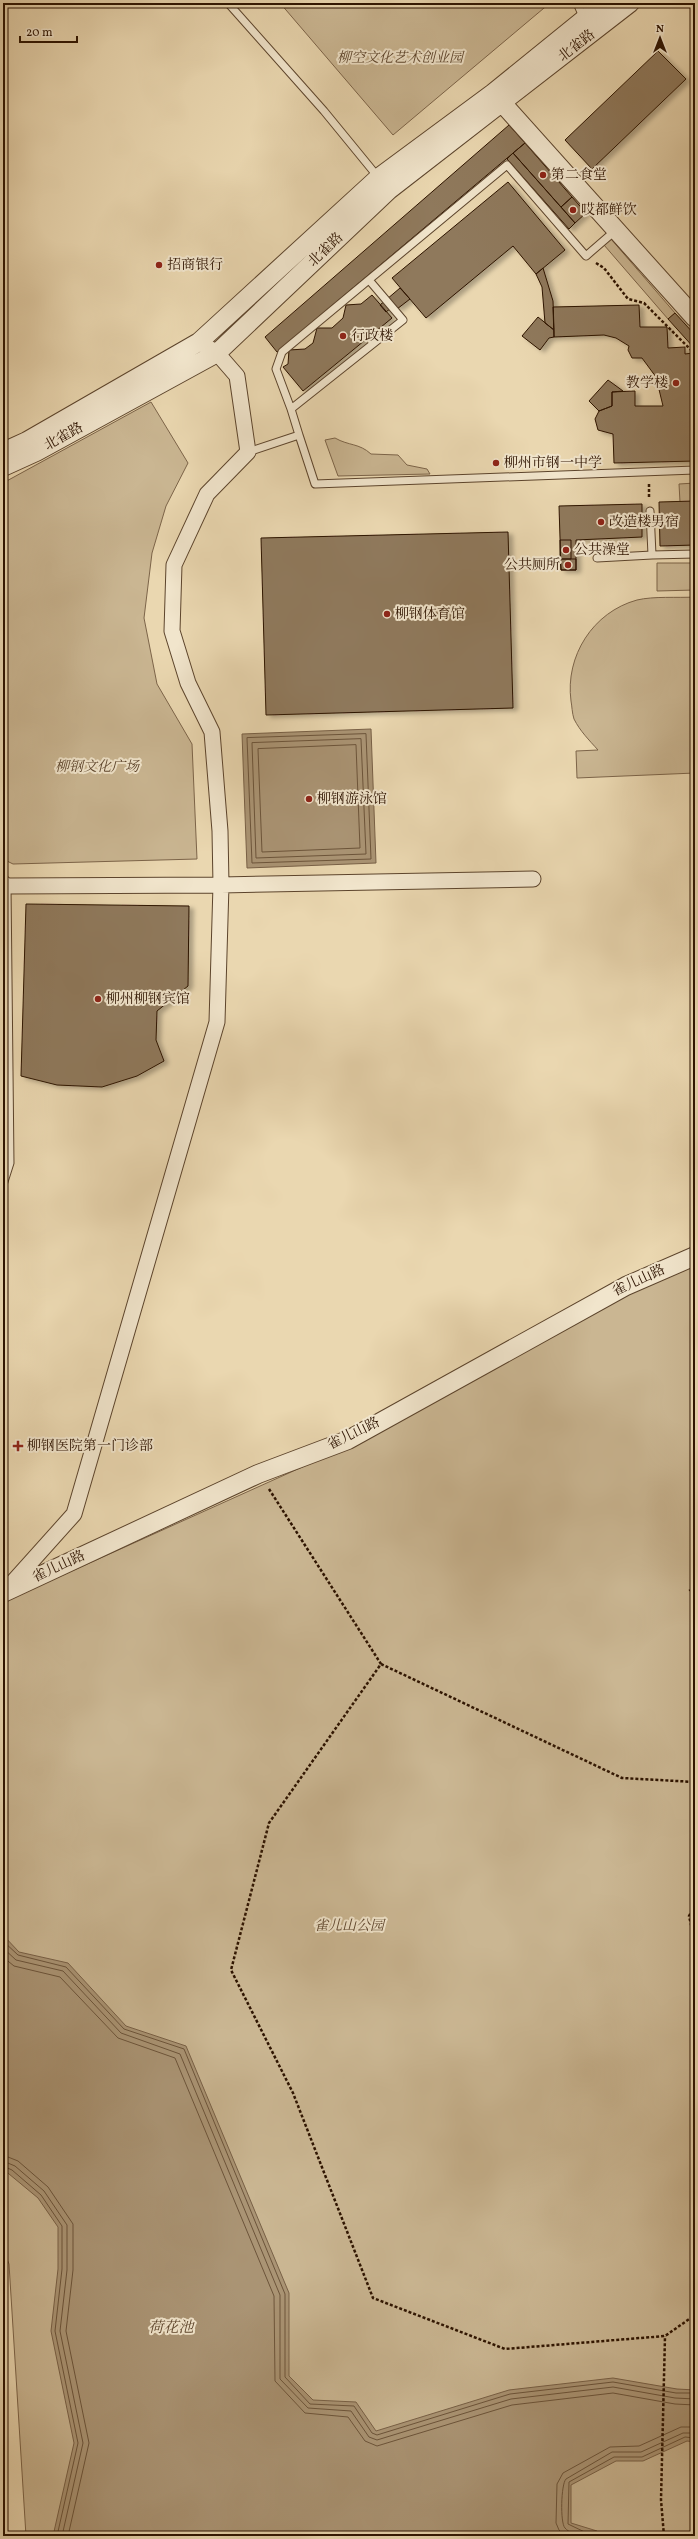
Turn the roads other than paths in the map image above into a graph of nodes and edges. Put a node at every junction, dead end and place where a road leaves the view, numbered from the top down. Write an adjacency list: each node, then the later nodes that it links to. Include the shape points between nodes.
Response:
1 (228, 3): 7 (lane, via 324,111)
2 (577, 3): 5 (lane)
3 (604, 3): 5 (street, 北雀路)
4 (630, 3): 6 (street, 北雀路)
5 (584, 19): 6 (street, 北雀路)
6 (498, 99): 7 (street, 北雀路); 8 (street)
7 (383, 184): 11 (street, 北雀路); 12 (street, 北雀路)
8 (616, 230): 9 (lane, via 586,256 507,165); 10 (street)
9 (369, 280): 13 (lane, via 282,352 276,369); 13 (lane, via 403,320)
10 (695, 318)
11 (199, 342): 12 (street); 15 (street, 北雀路, via 27,441)
12 (217, 353): 16 (street, via 237,376); 17 (street, 北雀路, via 36,452)
13 (291, 409): 14 (lane)
14 (299, 435): 16 (lane); 18 (lane, via 315,484)
15 (3, 452)
16 (248, 452): 25 (street, via 207,494 174,565 172,631 188,683 212,732 220,831)
17 (3, 467)
18 (695, 470)
19 (650, 511): 21 (lane)
20 (695, 554): 21 (lane)
21 (652, 555): 22 (lane)
22 (597, 558)
23 (533, 879): 25 (street)
24 (5, 884): 25 (street); 26 (lane, via 10,1163)
25 (221, 885): 28 (street, via 217,1022 74,1514)
26 (3, 1185)
27 (695, 1256): 28 (street, 雀儿山路, via 626,1286 348,1440 258,1474)
28 (3, 1593)

